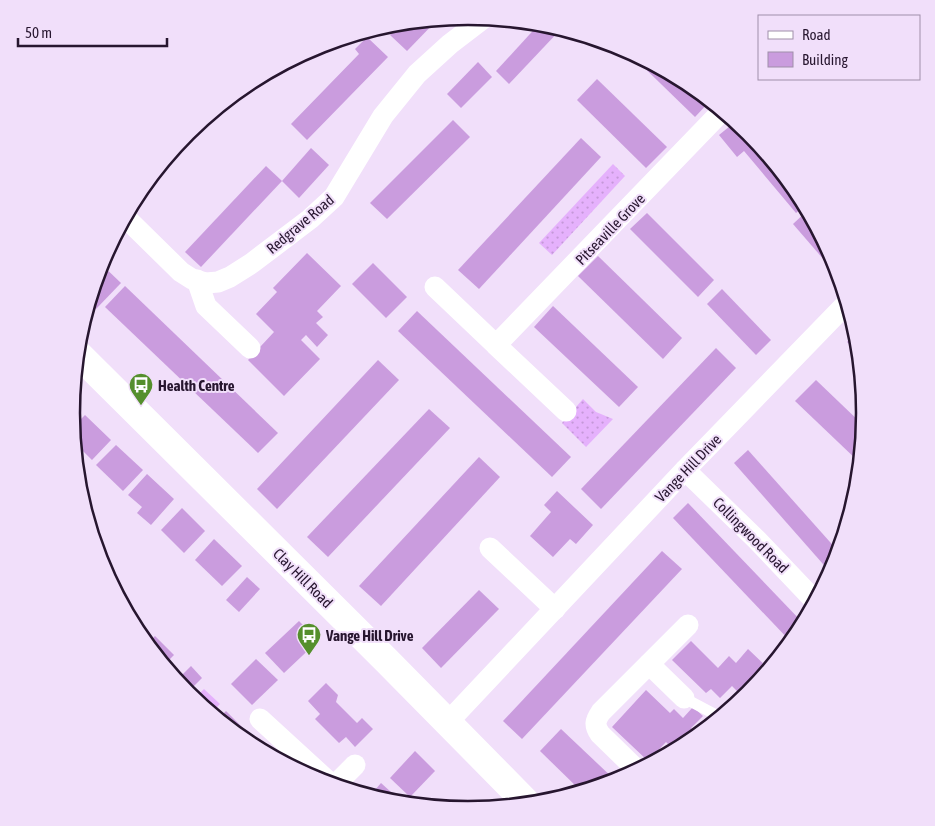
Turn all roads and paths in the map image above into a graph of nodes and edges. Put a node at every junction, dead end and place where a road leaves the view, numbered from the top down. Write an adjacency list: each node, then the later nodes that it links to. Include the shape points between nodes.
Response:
1 (475, 25): 4 (street, Redgrave Road, via 418,74 383,116 344,184 322,209 230,277 218,282)
2 (717, 116): 7 (street, Pitseaville Grove)
3 (130, 222): 4 (street, via 181,272)
4 (197, 280): 8 (street, via 206,306)
5 (435, 287): 7 (street)
6 (841, 309): 11 (street, Vange Hill Drive)
7 (496, 345): 10 (street)
8 (250, 348)
9 (83, 360): 20 (street, Clay Hill Road)
10 (566, 411)
11 (685, 470): 13 (street, Collingwood Road); 14 (street, Vange Hill Drive)
12 (490, 548): 14 (street)
13 (810, 595)
14 (555, 609): 20 (street, Vange Hill Drive)
15 (688, 626): 16 (street)
16 (649, 664): 17 (street); 21 (street, via 595,720 600,734)
17 (684, 698): 18 (lane)
18 (713, 713)
19 (260, 719): 23 (street)
20 (448, 722): 25 (street, Clay Hill Road)
21 (631, 764)
22 (355, 765): 24 (street)
23 (315, 769)
24 (341, 779)
25 (522, 797)

